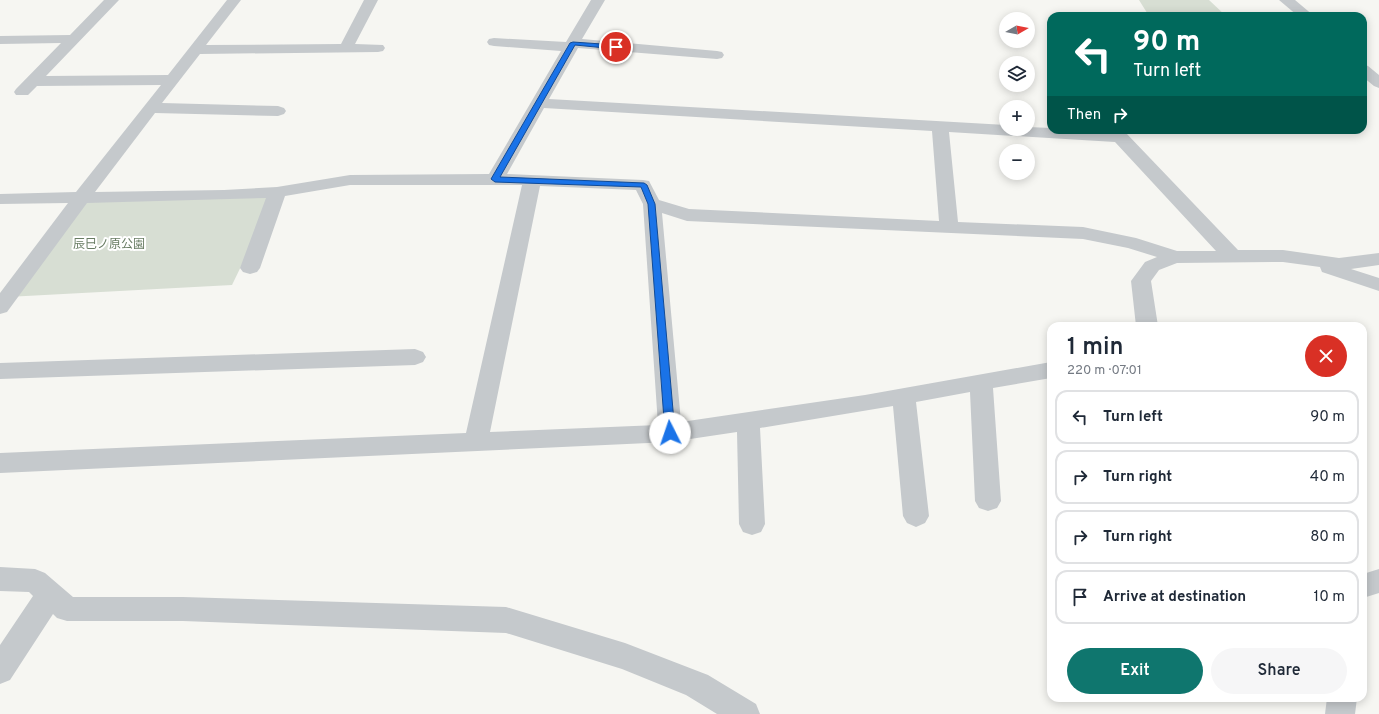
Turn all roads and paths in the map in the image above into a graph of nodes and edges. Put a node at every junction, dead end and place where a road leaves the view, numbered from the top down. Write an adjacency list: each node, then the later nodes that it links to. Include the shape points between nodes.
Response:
1 (112, 0): 7 (street)
2 (234, 0): 13 (street)
3 (371, 0): 11 (street)
4 (598, 0): 10 (street)
5 (1286, 0): 6 (street)
6 (1302, 12)
7 (74, 39): 8 (street); 17 (street)
8 (0, 40)
9 (494, 42): 10 (street)
10 (572, 45): 14 (street); 20 (street)
11 (346, 48): 12 (street); 13 (street)
12 (378, 48)
13 (196, 50): 16 (street)
14 (717, 55)
15 (1367, 72): 18 (street)
16 (172, 80): 17 (street); 21 (street)
17 (33, 81): 19 (street)
18 (1379, 83)
19 (22, 92)
20 (539, 103): 23 (street); 26 (street)
21 (150, 108): 22 (street); 29 (street)
22 (278, 111)
23 (940, 126): 24 (street); 32 (street)
24 (1047, 133)
25 (1071, 134): 33 (street, via 1120,137)
26 (495, 179): 27 (street); 28 (street, via 350,180)
27 (532, 181): 31 (street, via 644,185); 48 (street)
28 (277, 192): 29 (street); 37 (street)
29 (82, 197): 30 (street); 39 (street)
30 (0, 199)
31 (652, 204): 32 (street, via 687,215); 47 (street)
32 (949, 228): 34 (street, via 1083,234 1154,248)
33 (1232, 256): 34 (street); 35 (street, via 1283,256)
34 (1174, 257): 40 (street, via 1152,266 1141,281)
35 (1303, 259): 36 (street, via 1340,264); 38 (street)
36 (1379, 259)
37 (250, 268)
38 (1379, 285)
39 (0, 307)
40 (1146, 322)
41 (415, 357): 42 (street)
42 (0, 371)
43 (1047, 371): 44 (street)
44 (980, 382): 45 (street); 50 (street)
45 (904, 396): 46 (street); 51 (street)
46 (748, 421): 47 (street); 52 (street)
47 (670, 433): 48 (street)
48 (476, 442): 49 (street)
49 (0, 463)
50 (988, 501)
51 (916, 516)
52 (752, 524)
53 (0, 579): 56 (street, via 35,581)
54 (1379, 581): 55 (street)
55 (1367, 585)
56 (50, 594): 57 (street); 59 (street, via 67,609 183,609 506,620 625,656 697,685)
57 (0, 670)
58 (1342, 702): 60 (street)
59 (746, 714)
60 (1340, 714)

